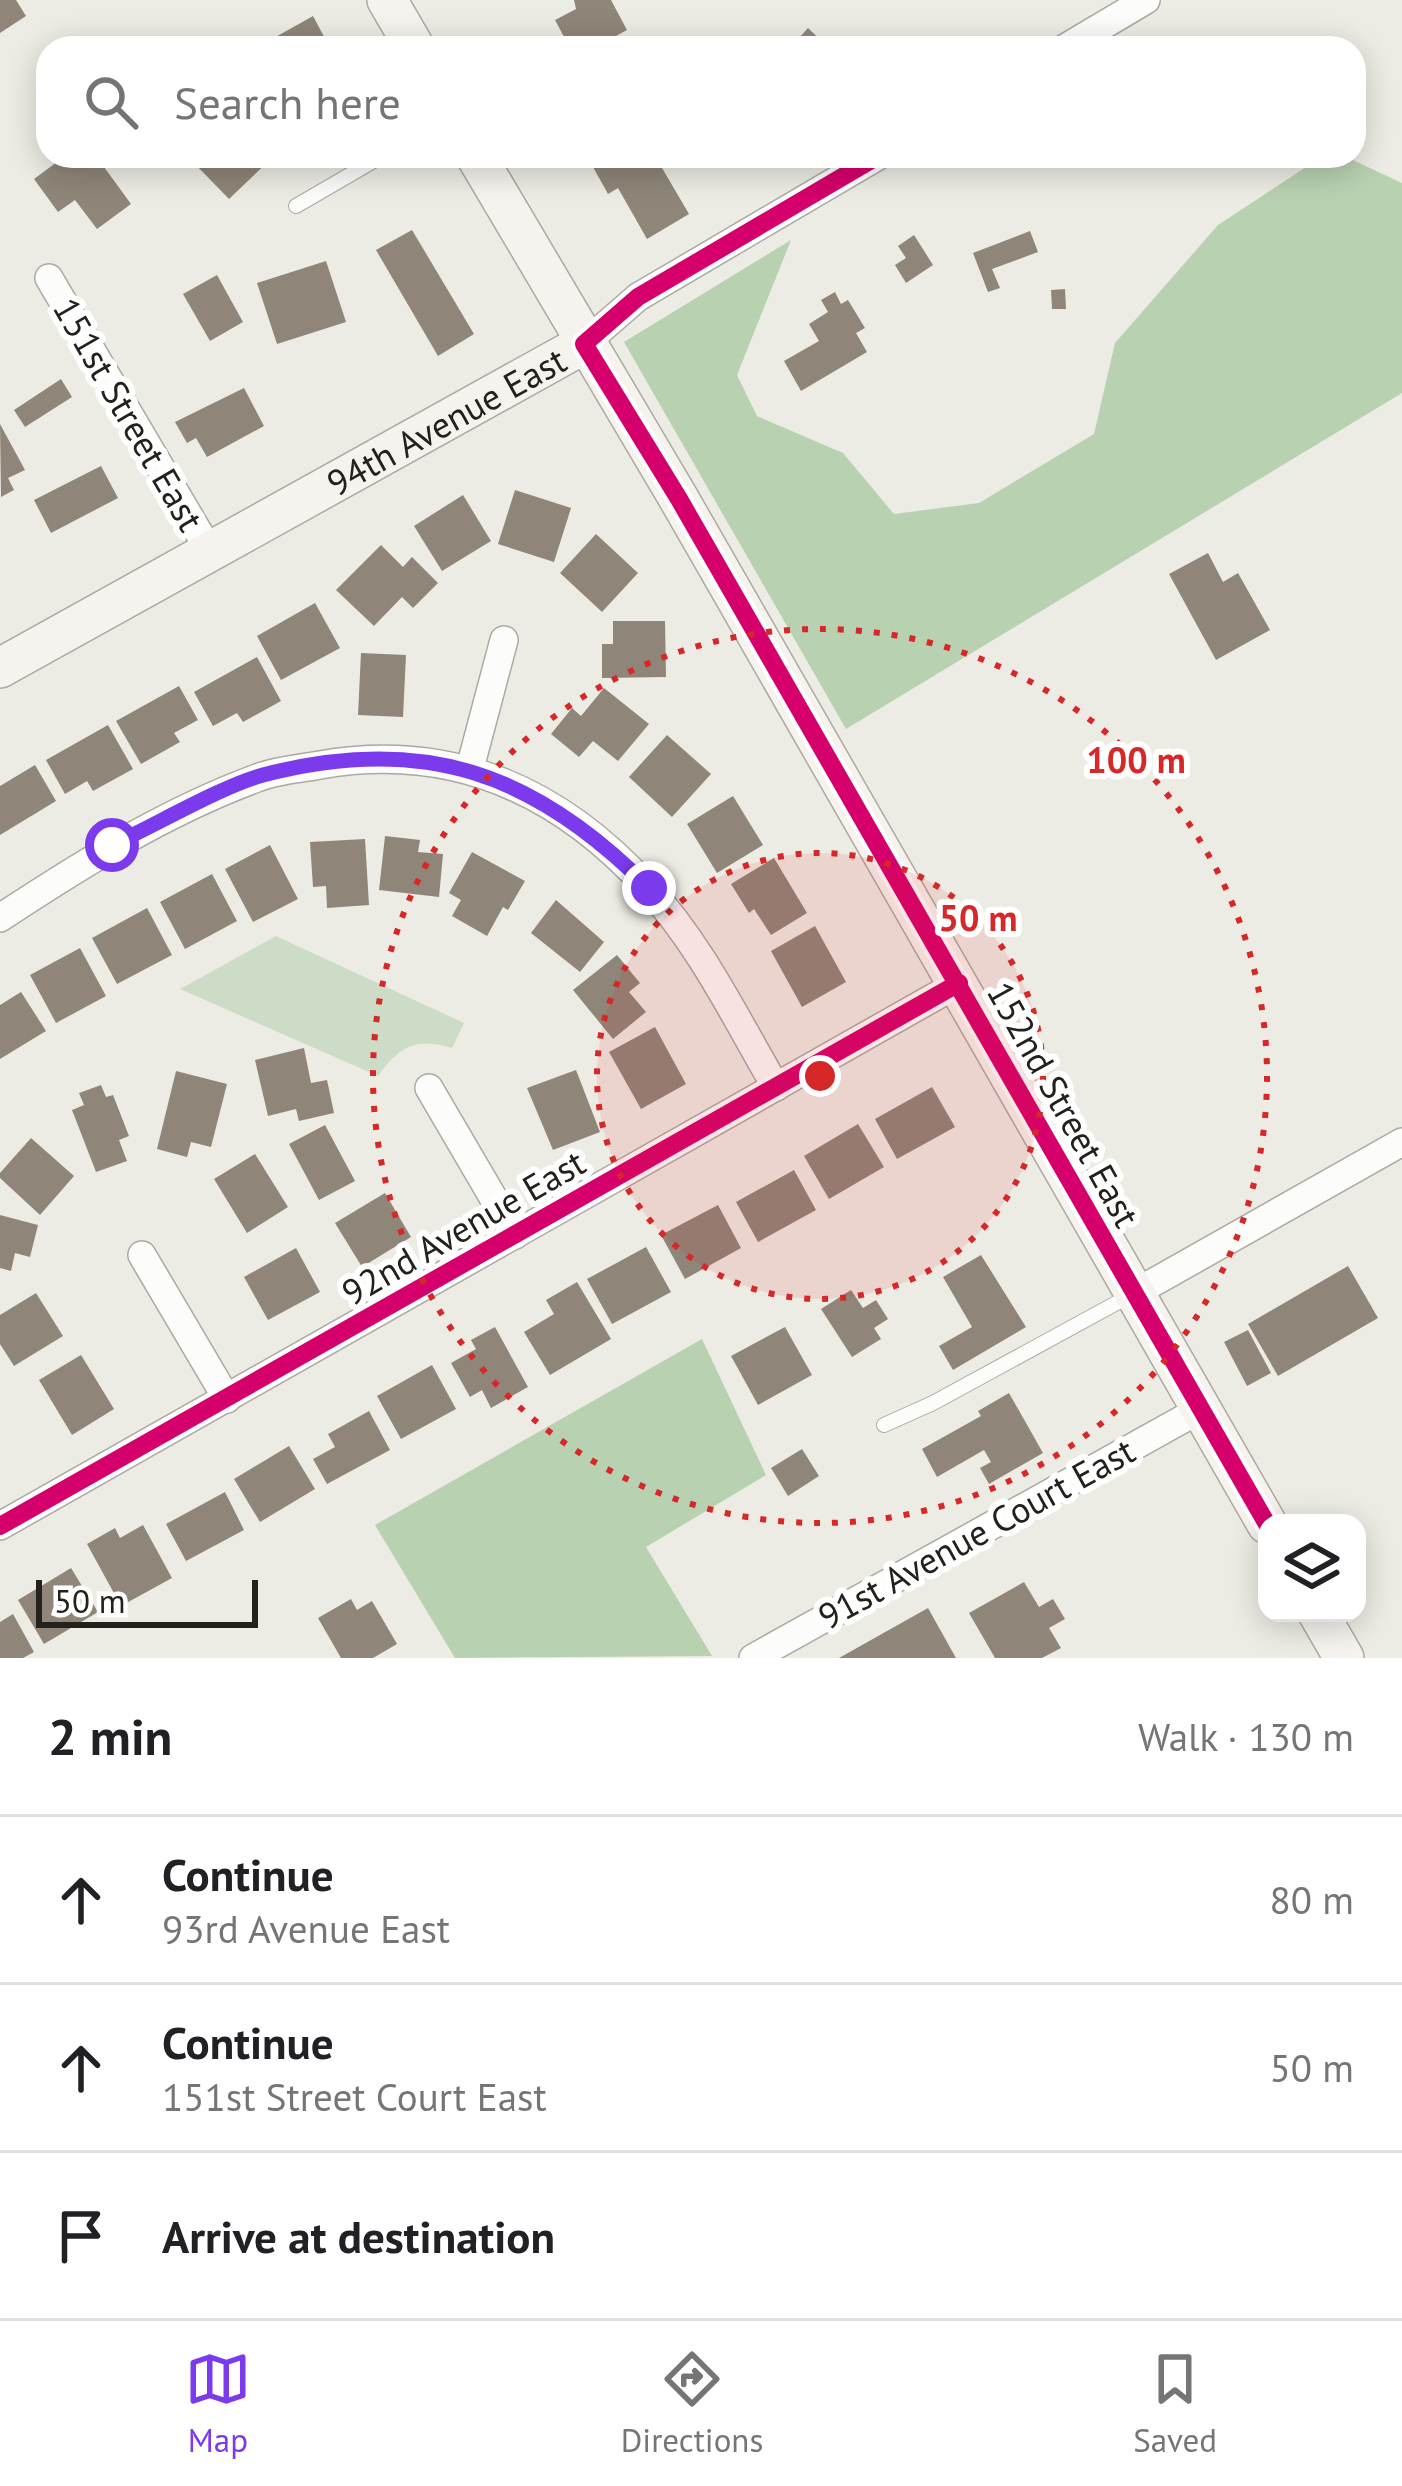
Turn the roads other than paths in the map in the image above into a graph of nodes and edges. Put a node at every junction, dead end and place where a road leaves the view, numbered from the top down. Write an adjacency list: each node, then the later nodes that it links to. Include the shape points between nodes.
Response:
1 (387, 0): 3 (street)
2 (1147, 0): 4 (street)
3 (408, 36)
4 (1086, 36)
5 (361, 168): 8 (lane)
6 (483, 168): 10 (street, 152nd Street East)
7 (858, 168): 10 (street, 94th Avenue East, via 638,297)
8 (296, 206)
9 (49, 278): 11 (street, 151st Street East)
10 (584, 344): 11 (street, 94th Avenue East); 16 (street, 152nd Street East)
11 (208, 550): 13 (street, 94th Avenue East)
12 (504, 640): 14 (street)
13 (0, 668)
14 (470, 768): 15 (street, via 360,758 260,776 112,845); 17 (street, via 550,806 649,888 696,950)
15 (0, 917)
16 (958, 983): 17 (street, 92nd Avenue East); 22 (street, 152nd Street East)
17 (776, 1087): 20 (street, 92nd Avenue East)
18 (429, 1088): 20 (street)
19 (1402, 1142): 22 (street)
20 (515, 1235): 23 (street, 92nd Avenue East)
21 (142, 1255): 23 (street)
22 (1133, 1294): 24 (street, 152nd Street East); 25 (lane)
23 (227, 1400): 27 (street, 92nd Avenue East)
24 (1201, 1409): 26 (street, 152nd Street East); 29 (street, 91st Avenue Court East)
25 (884, 1425)
26 (1261, 1514)
27 (0, 1526)
28 (1323, 1622): 30 (street)
29 (753, 1658)
30 (1344, 1658)

